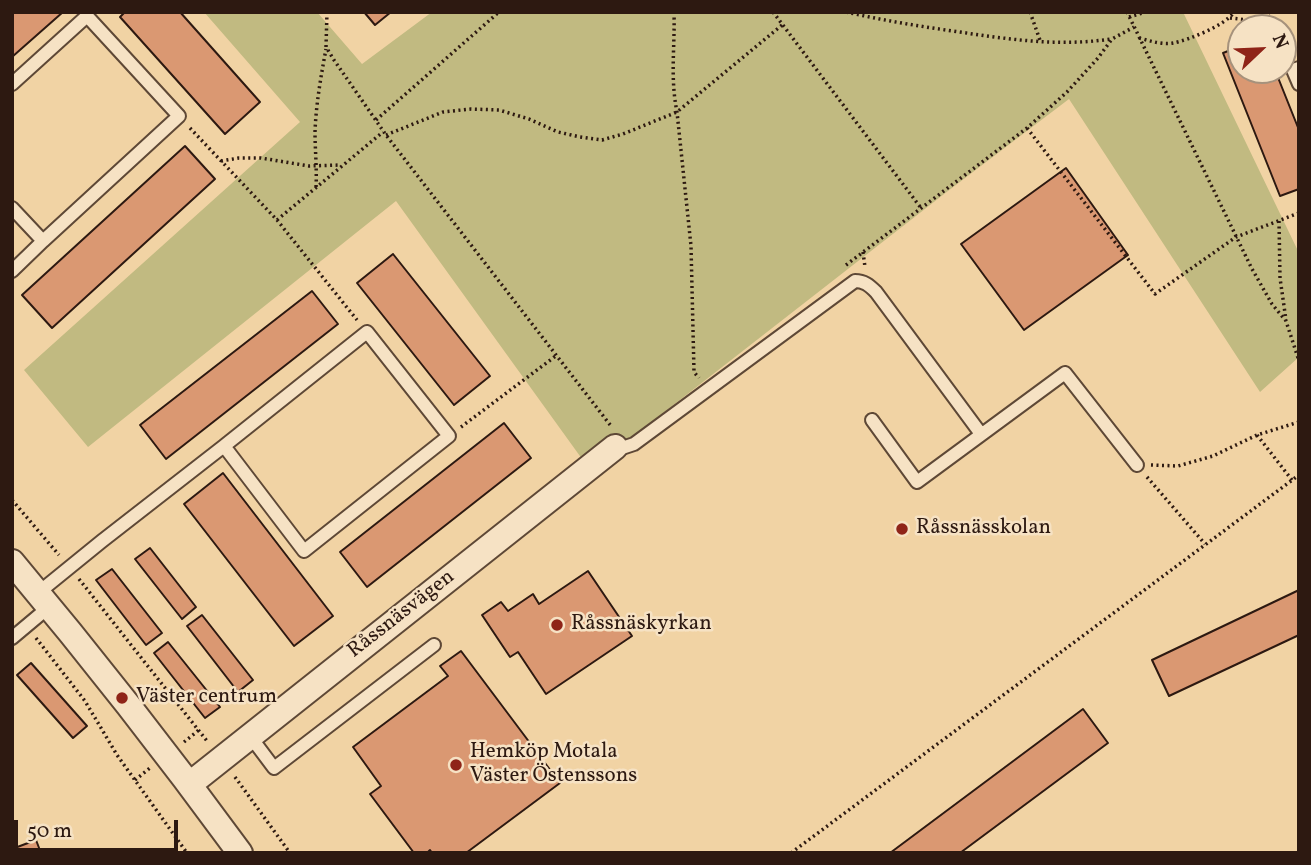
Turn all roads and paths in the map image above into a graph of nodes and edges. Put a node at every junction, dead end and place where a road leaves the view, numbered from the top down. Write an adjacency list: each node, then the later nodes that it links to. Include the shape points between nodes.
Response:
1 (327, 12): 15 (path)
2 (499, 12): 21 (path)
3 (674, 12): 19 (path, via 672,70)
4 (773, 12): 10 (path)
5 (846, 12): 14 (path)
6 (1030, 12): 14 (path)
7 (1146, 12): 8 (path)
8 (1128, 15): 11 (path)
9 (1227, 20): 12 (path, via 1172,43)
10 (782, 25): 19 (path); 29 (path)
11 (1134, 27): 12 (path); 13 (path)
12 (1139, 38): 33 (path)
13 (1112, 39): 14 (path); 22 (path, via 1067,92)
14 (1041, 43)
15 (326, 47): 21 (path); 26 (path, via 315,134)
16 (1299, 68): 18 (lane, via 1293,70)
17 (12, 84): 20 (lane, via 87,16)
18 (1299, 84)
19 (677, 112): 23 (path, via 602,140 558,132 499,110 443,112); 41 (path, via 691,246 694,372)
20 (179, 116): 24 (path); 34 (lane)
21 (376, 120): 23 (path)
22 (1027, 128): 29 (path); 33 (path, via 1155,294)
23 (385, 133): 25 (path); 39 (path)
24 (221, 161): 26 (path, via 261,158); 31 (path)
25 (343, 165): 26 (path); 27 (path)
26 (317, 167): 27 (path)
27 (316, 187): 31 (path)
28 (12, 208): 34 (lane)
29 (922, 208): 35 (path)
30 (1299, 213): 32 (path)
31 (277, 220): 38 (path)
32 (1279, 221): 33 (path); 37 (path)
33 (1236, 237): 37 (path, via 1264,292)
34 (43, 241): 36 (lane)
35 (845, 266)
36 (12, 271)
37 (1286, 321): 40 (path)
38 (367, 332): 46 (lane); 48 (lane)
39 (557, 355): 46 (path); 47 (path)
40 (1299, 361)
41 (698, 377)
42 (872, 421): 44 (lane, via 917,482)
43 (1299, 422): 45 (path)
44 (981, 434): 47 (lane, via 876,292 855,281 634,444 622,448); 49 (lane, via 1065,373)
45 (1257, 435): 49 (path, via 1178,466); 51 (path)
46 (449, 436): 48 (lane, via 304,551)
47 (614, 438): 60 (street, Råssnäsvägen)
48 (224, 446): 55 (lane)
49 (1137, 465): 53 (path)
50 (1299, 475): 51 (path)
51 (1292, 480): 53 (path)
52 (12, 500): 55 (path)
53 (1205, 544): 66 (path)
54 (12, 562): 56 (street)
55 (69, 567): 56 (lane); 61 (path)
56 (44, 600): 57 (lane); 62 (street)
57 (27, 626): 58 (lane); 63 (path, via 85,701 117,755)
58 (12, 638)
59 (434, 645): 60 (lane, via 274,768)
60 (250, 736): 61 (street, Råssnäsvägen)
61 (222, 758): 62 (street, Råssnäsvägen); 65 (path)
62 (190, 784): 64 (street)
63 (187, 853)
64 (240, 853)
65 (290, 853)
66 (791, 853)

